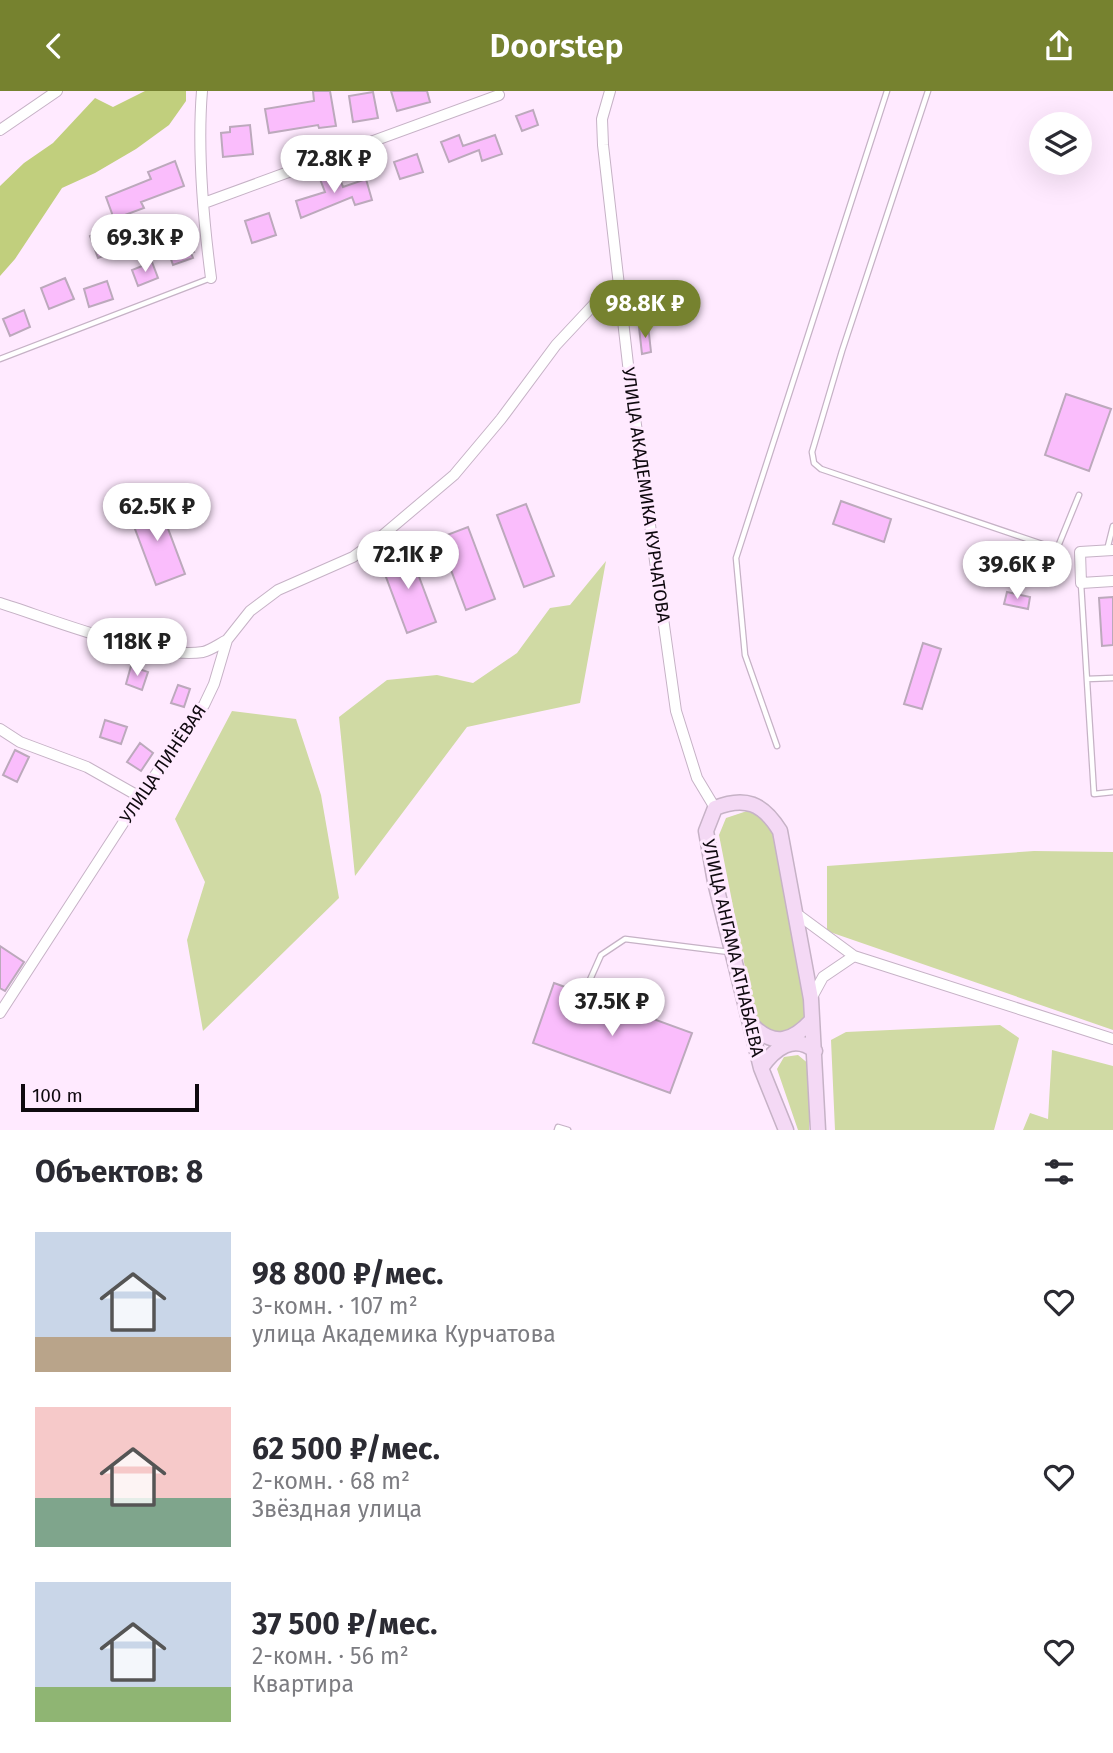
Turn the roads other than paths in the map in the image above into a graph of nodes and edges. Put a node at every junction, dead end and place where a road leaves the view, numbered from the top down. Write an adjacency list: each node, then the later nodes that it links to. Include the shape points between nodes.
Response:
1 (57, 91): 7 (street)
2 (202, 91): 8 (street)
3 (610, 91): 10 (street, УЛИЦА АКАДЕМИКА КУРЧАТОВА, via 602,119 603,145)
4 (887, 91): 22 (lane, via 736,558 746,655)
5 (928, 91): 12 (lane, via 842,351 812,452 814,463 1057,549)
6 (499, 95): 8 (street)
7 (0, 131)
8 (204, 203): 9 (street)
9 (211, 278): 11 (lane)
10 (620, 294): 18 (street, УЛИЦА ЛИНЁВАЯ, via 599,299 556,345 454,475 353,557 278,590 250,611); 25 (street, УЛИЦА АКАДЕМИКА КУРЧАТОВА, via 676,711 697,778)
11 (0, 359)
12 (1079, 495)
13 (1113, 526): 14 (lane)
14 (1110, 550): 16 (street, via 1080,552)
15 (1113, 581): 16 (street)
16 (1081, 583): 20 (lane)
17 (0, 603): 18 (street, via 127,643 184,653 206,651)
18 (227, 640): 24 (street, УЛИЦА ЛИНЁВАЯ, via 204,705)
19 (1113, 678): 20 (lane)
20 (1087, 679): 23 (lane, via 1094,794)
21 (0, 729): 24 (street, via 20,742 88,767)
22 (777, 746)
23 (1113, 792)
24 (140, 797): 31 (street, УЛИЦА ЛИНЁВАЯ)
25 (715, 809): 26 (street, via 732,802 755,805 771,817 780,831); 27 (street, УЛИЦА АНГАМА АТНАБАЕВА, via 706,831)
26 (797, 914): 28 (street); 30 (street)
27 (733, 953): 29 (lane, via 625,939 601,955); 33 (street, УЛИЦА АНГАМА АТНАБАЕВА)
28 (854, 957): 30 (street, via 823,977); 34 (street)
29 (589, 982)
30 (811, 999): 32 (street)
31 (0, 1013)
32 (812, 1020): 33 (street, via 798,1034 775,1040 762,1036); 35 (street)
33 (751, 1024): 36 (street, УЛИЦА АНГАМА АТНАБАЕВА)
34 (1113, 1039)
35 (815, 1051): 36 (street, via 807,1044 788,1044 769,1056); 40 (street)
36 (761, 1068): 39 (street, УЛИЦА АНГАМА АТНАБАЕВА)
37 (557, 1130): 38 (lane)
38 (568, 1130)
39 (786, 1130)
40 (818, 1130)

